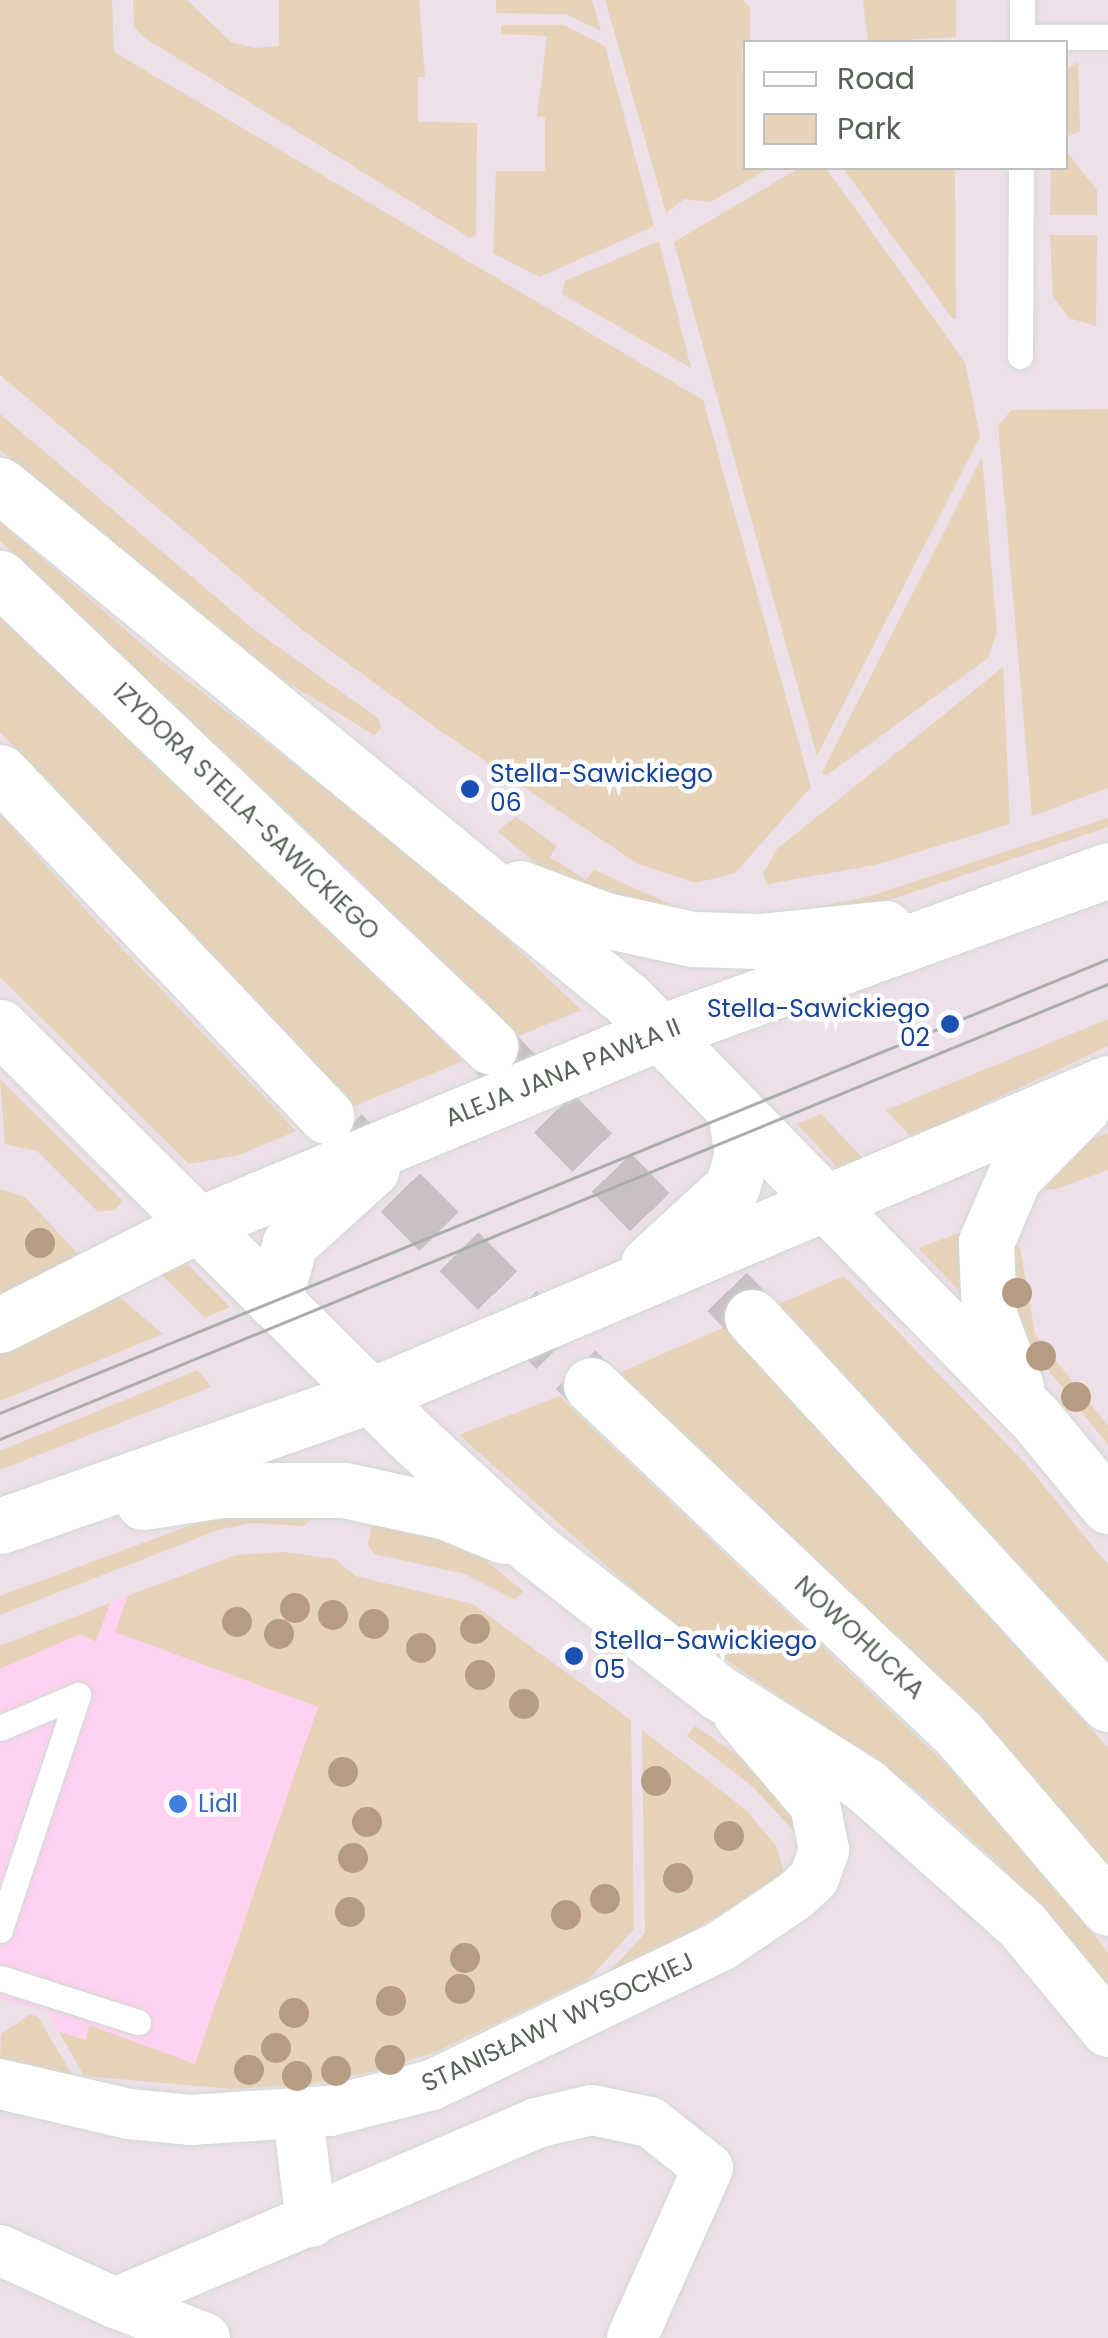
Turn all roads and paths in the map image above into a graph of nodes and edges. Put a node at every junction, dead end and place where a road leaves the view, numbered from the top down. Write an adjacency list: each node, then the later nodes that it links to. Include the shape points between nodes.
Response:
1 (1022, 0): 3 (lane)
2 (1108, 37): 3 (lane)
3 (1022, 40)
4 (1021, 170): 5 (lane)
5 (1020, 356)
6 (0, 485): 9 (main road, via 220,671)
7 (0, 578): 14 (main road, IZYDORA STELLA-SAWICKIEGO)
8 (0, 772): 17 (main road)
9 (445, 847): 11 (main road, via 574,910 693,939 856,932); 13 (main road)
10 (1108, 870): 11 (main road, ALEJA JANA PAWŁA II)
11 (996, 910): 13 (main road, ALEJA JANA PAWŁA II)
12 (0, 1027): 20 (main road)
13 (662, 1032): 16 (main road); 18 (main road, ALEJA JANA PAWŁA II)
14 (490, 1046)
15 (1108, 1086): 19 (main road); 27 (main road, via 1014,1176 986,1242 984,1289 993,1333)
16 (735, 1112): 19 (main road); 21 (main road, via 742,1155 732,1187)
17 (326, 1116)
18 (413, 1134): 20 (main road, ALEJA JANA PAWŁA II); 22 (main road, ALEJA JANA PAWŁA II, via 297,1234 283,1255)
19 (826, 1205): 21 (main road); 27 (main road)
20 (197, 1225): 22 (main road); 24 (main road, ALEJA JANA PAWŁA II)
21 (616, 1292): 26 (main road)
22 (274, 1301): 26 (main road)
23 (752, 1317): 32 (main road)
24 (0, 1324)
25 (591, 1385): 34 (main road, NOWOHUCKA, via 959,1734)
26 (372, 1395): 29 (main road); 30 (main road)
27 (1036, 1419): 28 (main road)
28 (1108, 1506)
29 (0, 1528): 30 (main road, via 164,1498 304,1488 446,1512)
30 (534, 1549): 31 (main road)
31 (719, 1693): 38 (main road, via 865,1785 972,1875 1070,1978); 40 (street, STANISŁAWY WYSOCKIEJ, via 815,1805 824,1835 814,1878 775,1913 720,1946 432,2085)
32 (1108, 1704)
33 (0, 1728): 35 (lane, via 78,1695)
34 (1108, 1908)
35 (0, 1930)
36 (0, 1978): 37 (lane)
37 (138, 2022)
38 (1108, 2029)
39 (0, 2084): 40 (street, STANISŁAWY WYSOCKIEJ, via 129,2114 190,2120)
40 (298, 2115): 41 (street)
41 (311, 2222): 43 (street); 45 (street, via 536,2124 592,2110 650,2122 708,2168)
42 (0, 2250): 43 (street)
43 (115, 2303): 44 (street)
44 (205, 2338)
45 (632, 2338)

